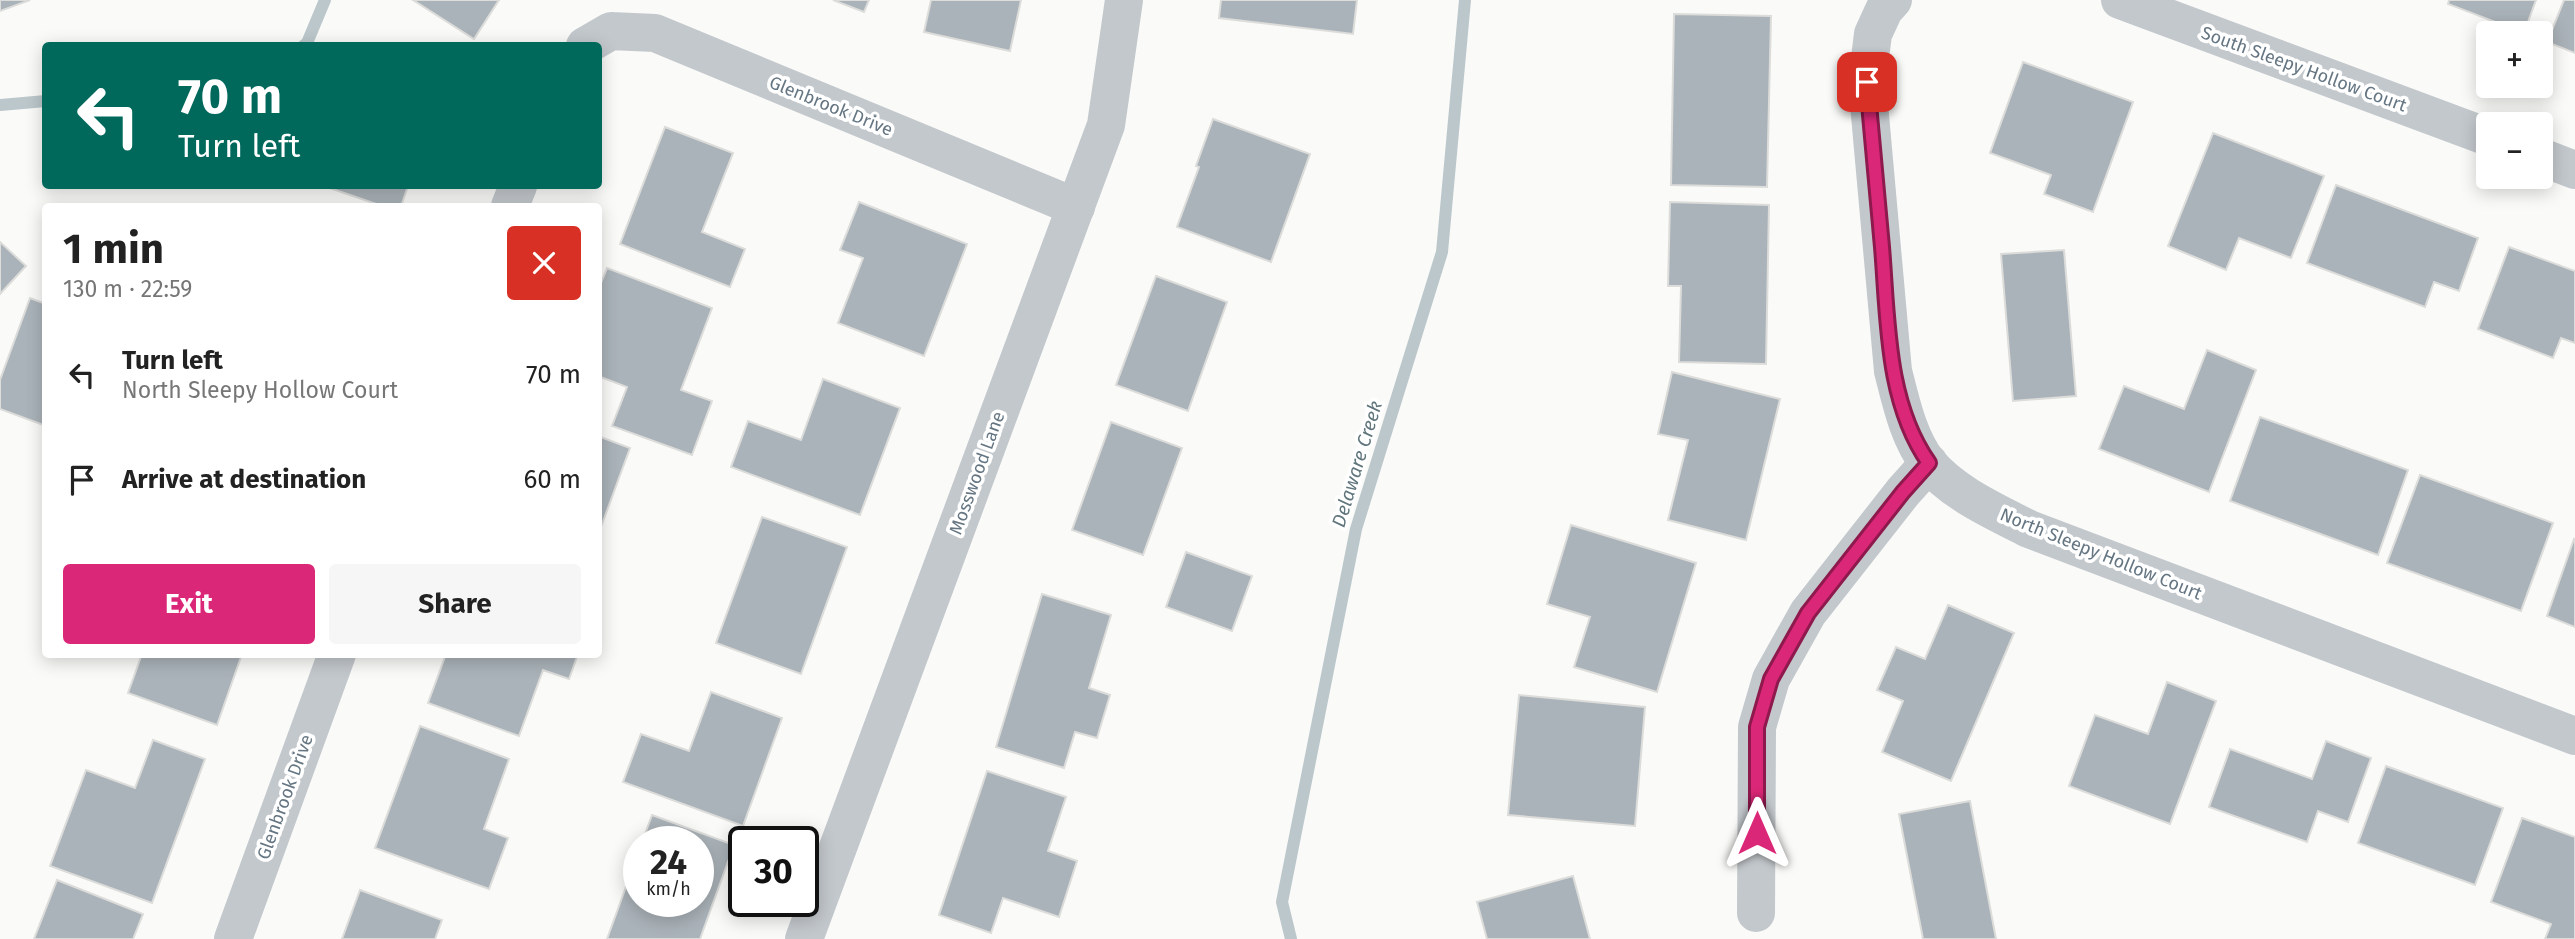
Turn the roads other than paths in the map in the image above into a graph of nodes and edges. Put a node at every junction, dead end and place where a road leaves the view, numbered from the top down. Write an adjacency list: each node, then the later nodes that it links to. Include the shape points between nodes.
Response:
1 (1124, 0): 8 (street, Mosswood Lane, via 1106,125)
2 (1893, 0): 9 (street, North Sleepy Hollow Court, via 1873,34 1867,82 1893,371 1906,419)
3 (2120, 0): 5 (street, South Sleepy Hollow Court)
4 (592, 42): 8 (street, Glenbrook Drive, via 611,31 655,33)
5 (2476, 133)
6 (2553, 162): 7 (street)
7 (2575, 170)
8 (1076, 207): 14 (street, Mosswood Lane)
9 (1929, 463): 11 (street, North Sleepy Hollow Court, via 1960,490 2029,529); 12 (street, via 1808,613 1771,679 1757,727)
10 (336, 658): 13 (street, Glenbrook Drive)
11 (2575, 736)
12 (1756, 913)
13 (233, 939)
14 (804, 939)

